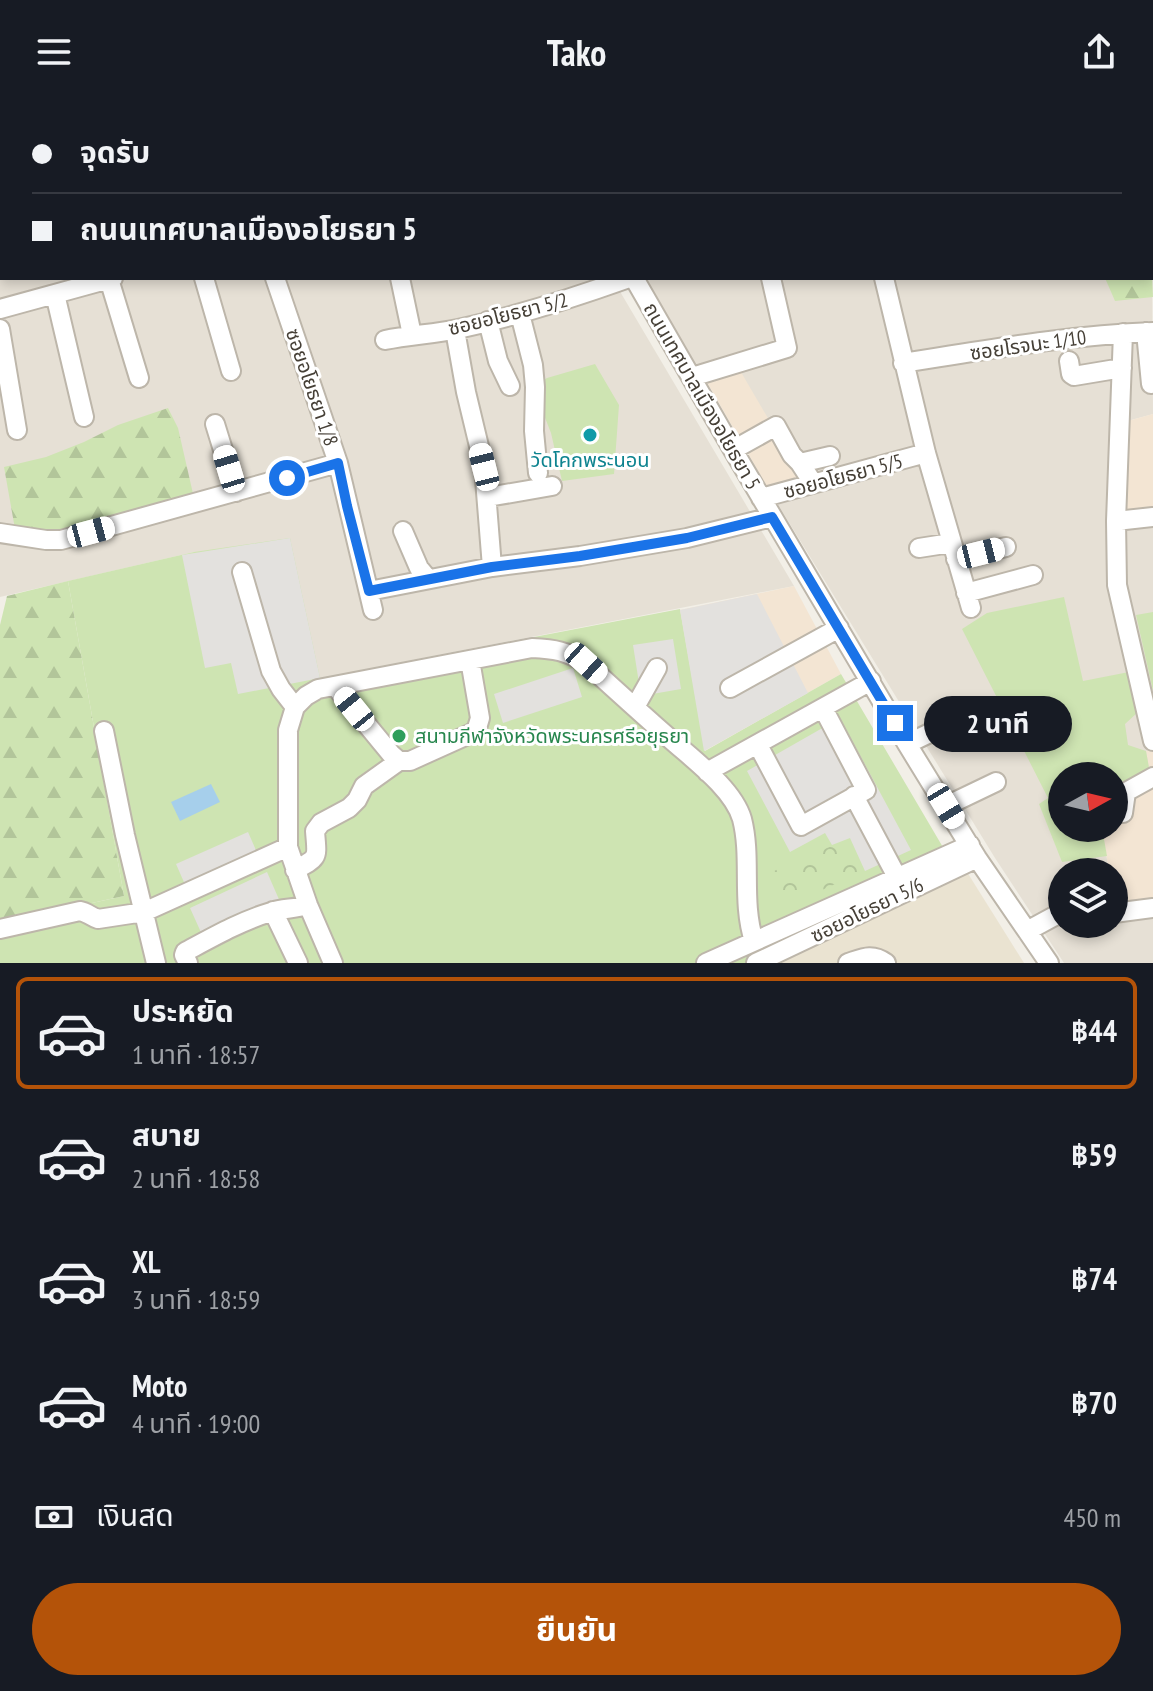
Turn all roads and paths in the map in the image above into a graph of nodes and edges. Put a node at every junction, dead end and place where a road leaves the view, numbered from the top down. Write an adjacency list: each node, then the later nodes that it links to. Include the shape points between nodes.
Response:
1 (107, 280): 10 (street)
2 (111, 280): 25 (street)
3 (205, 280): 23 (street)
4 (276, 280): 34 (street, ซอยอโยธยา 1/8)
5 (400, 280): 18 (street)
6 (626, 280): 12 (street, ซอยอโยธยา 5/2)
7 (633, 280): 24 (street, ถนนเทศบาลเมืองอโยธยา 5)
8 (771, 280): 24 (street, via 787,348)
9 (884, 280): 21 (street)
10 (55, 294): 11 (street); 28 (street)
11 (0, 309)
12 (520, 314): 13 (street, ซอยอโยธยา 5/2); 38 (street, via 533,365 534,431 545,480)
13 (488, 321): 15 (street, ซอยอโยธยา 5/2); 27 (street)
14 (0, 329): 30 (street)
15 (455, 330): 18 (street, ซอยอโยธยา 5/2); 38 (street)
16 (1150, 332): 17 (street, ซอยโรจนะ 1/10); 26 (street)
17 (1123, 333): 21 (street, ซอยโรจนะ 1/10); 22 (street)
18 (412, 335): 19 (street, ซอยอโยธยา 5/2)
19 (385, 340)
20 (1069, 361): 22 (street, via 1074,376)
21 (903, 363): 32 (street)
22 (1122, 368): 42 (street)
23 (231, 371)
24 (692, 377): 31 (street, ถนนเทศบาลเมืองอโยธยา 5)
25 (139, 378)
26 (1151, 384)
27 (510, 386)
28 (84, 417)
29 (215, 424): 37 (street)
30 (17, 430)
31 (733, 450): 35 (street, via 776,426); 39 (street, ถนนเทศบาลเมืองอโยธยา 5)
32 (926, 453): 36 (street, ซอยอโยธยา 5/5); 47 (street)
33 (830, 456): 35 (street)
34 (338, 463): 37 (street); 52 (street, ซอยอโยธยา 1/8)
35 (800, 463): 36 (street)
36 (813, 483): 39 (street, ซอยอโยธยา 5/5)
37 (236, 492): 44 (street, via 61,540)
38 (488, 497): 48 (street)
39 (761, 498): 40 (street, ถนนเทศบาลเมืองอโยธยา 5)
40 (772, 517): 48 (street, via 687,538); 54 (street, ถนนเทศบาลเมืองอโยธยา 5)
41 (1153, 517): 42 (street)
42 (1116, 521): 65 (street, via 1117,585)
43 (403, 531): 51 (street)
44 (0, 533)
45 (1006, 547): 47 (street)
46 (919, 548): 47 (street)
47 (953, 551): 50 (street, via 968,600)
48 (492, 567): 51 (street)
49 (242, 572): 60 (street, via 271,671)
50 (1033, 575)
51 (428, 579): 52 (street)
52 (369, 591): 53 (street, ซอยอโยธยา 1/8)
53 (373, 610)
54 (839, 628): 57 (street, ถนนเทศบาลเมืองอโยธยา 5); 59 (street)
55 (470, 660): 58 (street); 61 (street, via 555,649 586,663); 68 (street, via 480,718 477,728 410,761)
56 (657, 668): 61 (street)
57 (871, 681): 62 (street); 66 (street, ถนนเทศบาลเมืองอโยธยา 5)
58 (335, 686): 60 (street, via 318,689); 68 (street)
59 (730, 688)
60 (295, 707): 75 (street, via 288,730)
61 (635, 707): 69 (street)
62 (823, 708): 67 (street); 73 (street, via 866,790)
63 (965, 716): 66 (street)
64 (104, 731): 83 (street)
65 (1153, 741)
66 (907, 744): 74 (street, ถนนเทศบาลเมืองอโยธยา 5)
67 (758, 745): 69 (street); 73 (street, via 801,826)
68 (399, 761): 77 (street, via 364,786 349,808 321,823 315,831 317,854)
69 (707, 772): 87 (street, via 740,814)
70 (1153, 777): 72 (street)
71 (996, 782): 74 (street)
72 (1128, 791)
73 (854, 796): 78 (street)
74 (946, 806): 76 (street, ถนนเทศบาลเมืองอโยธยา 5)
75 (288, 847): 77 (street); 83 (street)
76 (974, 851): 78 (street); 86 (street, ถนนเทศบาลเมืองอโยธยา 5); 93 (street, ซอยอโยธยา 5/6)
77 (295, 870): 79 (street)
78 (897, 877): 87 (street)
79 (308, 905): 81 (street); 91 (street)
80 (1153, 908): 82 (street)
81 (273, 911): 89 (street, via 185,952); 90 (street)
82 (1128, 911)
83 (144, 912): 85 (street, via 98,919 80,911); 88 (street)
84 (1048, 920): 86 (street)
85 (0, 929)
86 (1027, 931): 96 (street, ถนนเทศบาลเมืองอโยธยา 5)
87 (754, 941): 92 (street)
88 (156, 963)
89 (188, 963)
90 (298, 963)
91 (333, 963)
92 (706, 963)
93 (756, 963)
94 (848, 963): 95 (street, via 868,956)
95 (886, 963)
96 (1049, 963)

